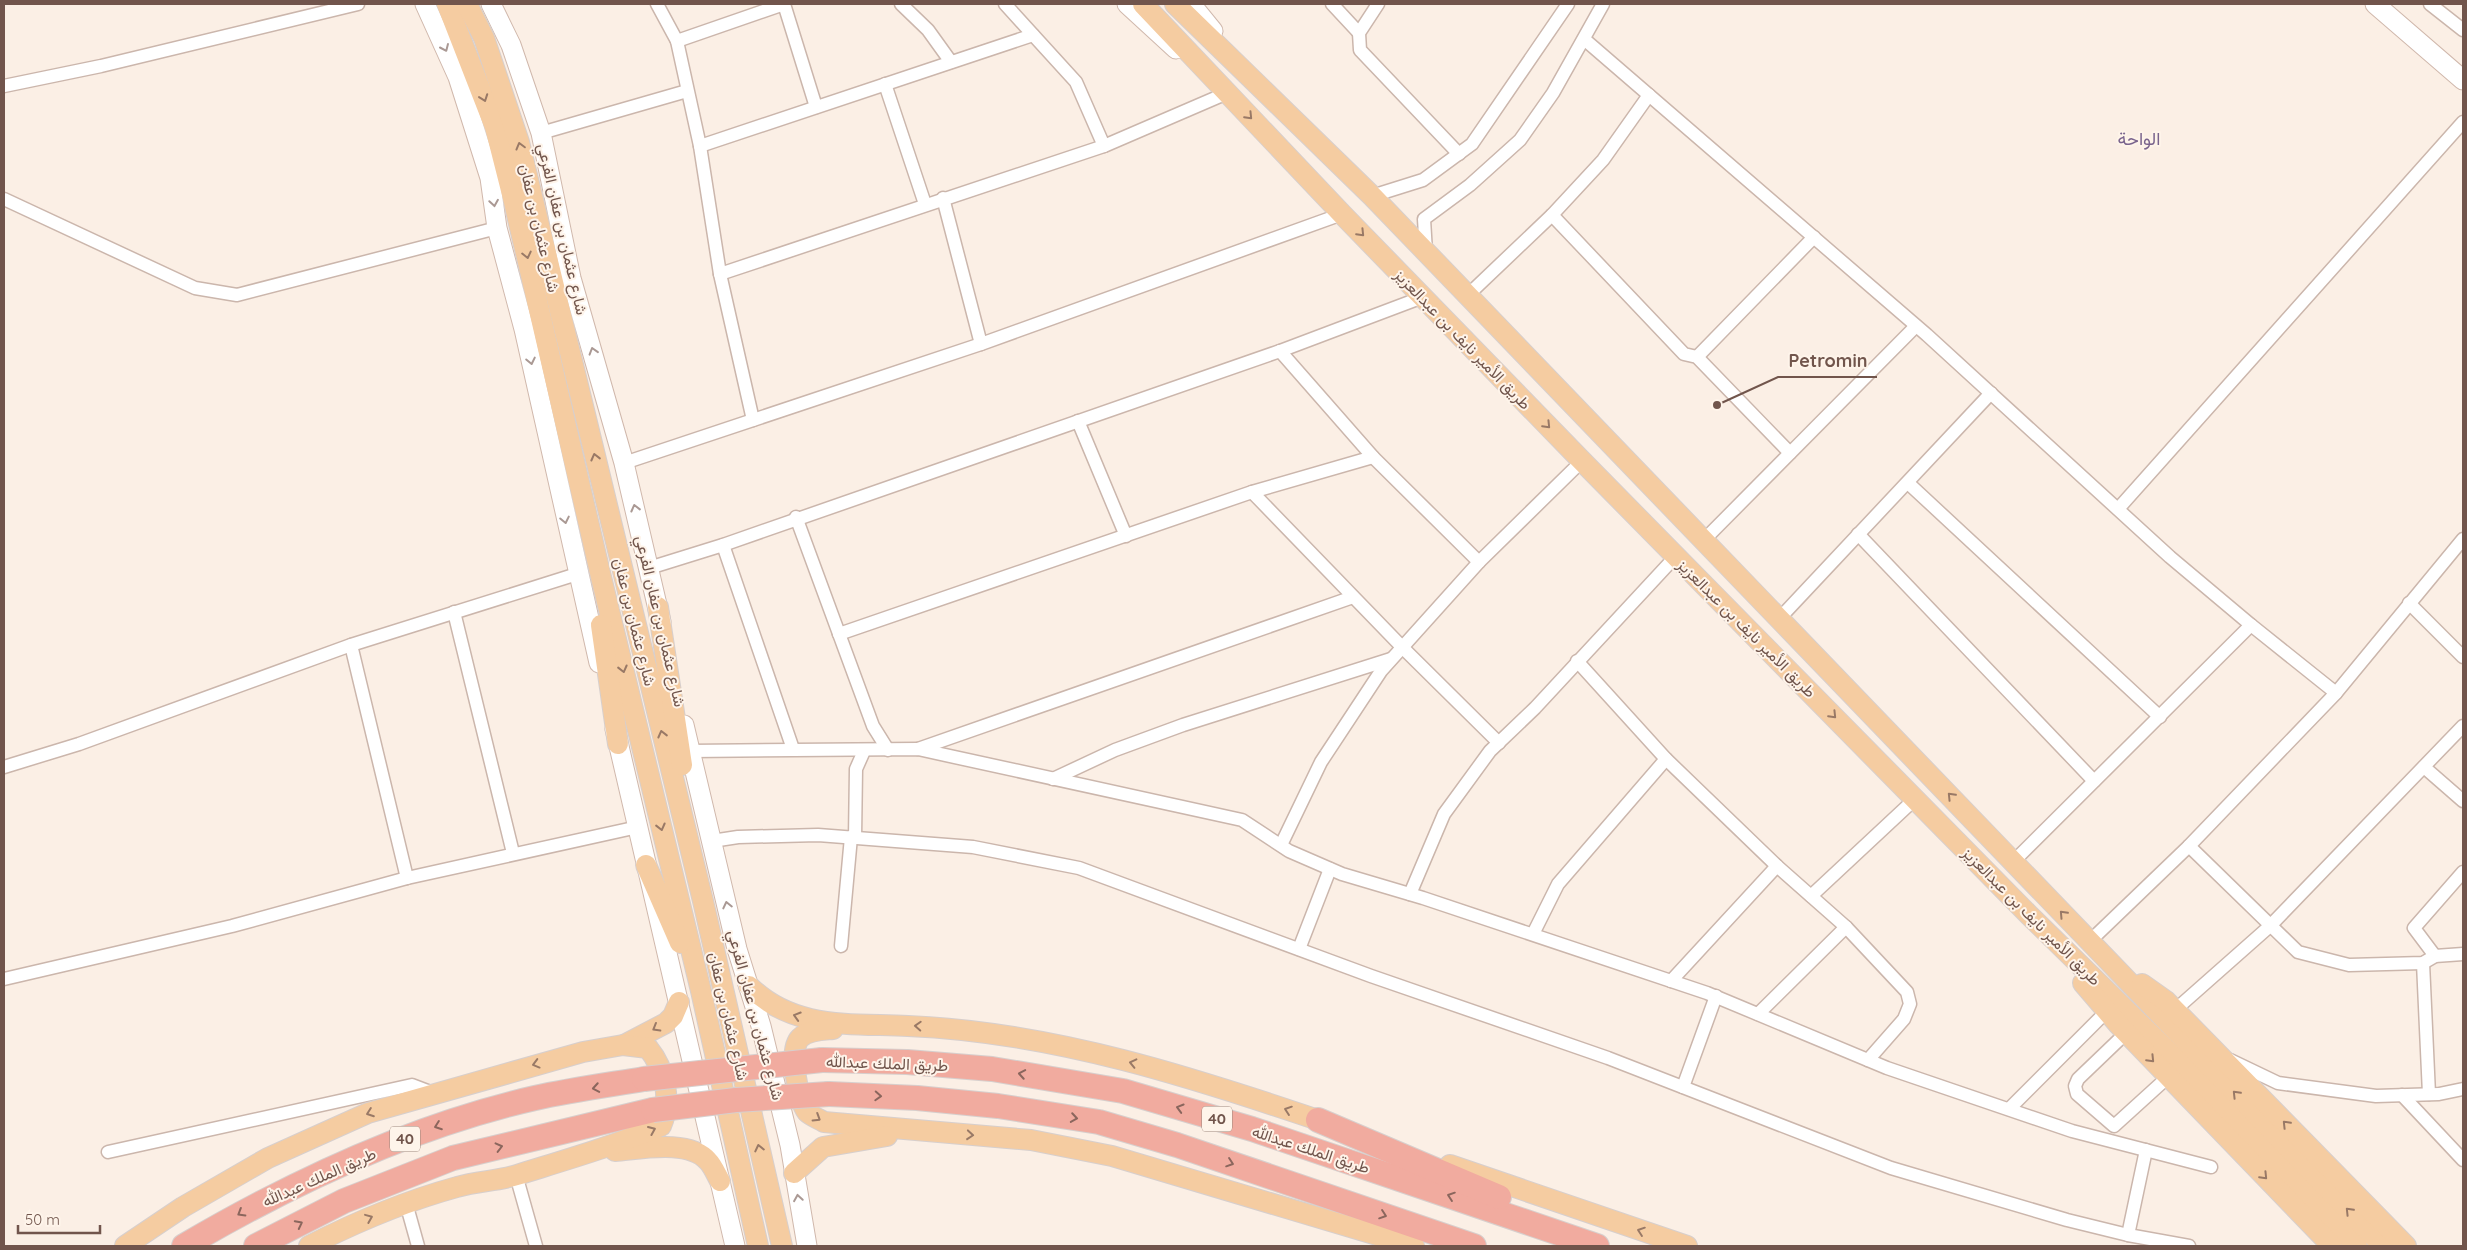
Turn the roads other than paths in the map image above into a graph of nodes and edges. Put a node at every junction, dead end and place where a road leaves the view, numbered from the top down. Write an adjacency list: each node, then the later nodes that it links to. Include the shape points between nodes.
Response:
1 (358, 4): 29 (street)
2 (425, 4): 45 (main road, one-way to 45, via 460,82 490,178)
3 (447, 4): 62 (main road, شارع عثمان بن عفان, one-way to 62, via 495,127)
4 (467, 4): 119 (main road, شارع عثمان بن عفان, one-way to 4, via 519,142 484,38)
5 (491, 4): 35 (main road, شارع عثمان بن عفان الفرعي, via 511,45)
6 (657, 4): 24 (street)
7 (784, 4): 24 (street); 33 (street)
8 (901, 4): 25 (street, via 928,30)
9 (1005, 4): 22 (street)
10 (1127, 4): 31 (main road)
11 (1144, 4): 31 (main road, طريق الأمير نايف بن عبدالعزيز)
12 (1175, 4): 26 (main road, طريق الأمير نايف بن عبدالعزيز)
13 (1191, 4): 26 (main road)
14 (1332, 4): 21 (street)
15 (1378, 4): 21 (street)
16 (1568, 4): 38 (street, via 1472,144)
17 (1603, 4): 23 (street)
18 (2375, 4): 27 (main road)
19 (2430, 4): 20 (street)
20 (2463, 30)
21 (1359, 33): 38 (street, via 1360,50)
22 (1033, 35): 25 (street); 37 (street, via 1076,82)
23 (1584, 39): 32 (street); 47 (street, via 1554,93 1520,140 1470,185 1424,219)
24 (677, 41): 30 (street)
25 (951, 62): 28 (street)
26 (1248, 74): 39 (main road, طريق الأمير نايف بن عبدالعزيز)
27 (2463, 80)
28 (885, 84): 33 (street); 42 (street)
29 (4, 86)
30 (688, 91): 35 (street); 36 (street)
31 (1227, 93): 37 (street); 43 (main road, طريق الأمير نايف بن عبدالعزيز, one-way to 43)
32 (1649, 95): 44 (street, via 1603,160); 46 (street)
33 (816, 107): 36 (street)
34 (2463, 122): 65 (street)
35 (541, 133): 61 (main road, شارع عثمان بن عفان الفرعي, one-way to 35, via 571,278)
36 (700, 146): 48 (street)
37 (1104, 146): 40 (street)
38 (1459, 154): 39 (street, via 1423,180)
39 (1372, 196): 47 (main road, طريق الأمير نايف بن عبدالعزيز)
40 (943, 198): 42 (street); 52 (street)
41 (4, 199): 45 (street, via 195,288 237,295)
42 (925, 204): 48 (street)
43 (1342, 214): 50 (main road, طريق الأمير نايف بن عبدالعزيز, one-way to 50); 52 (street)
44 (1552, 215): 49 (street); 54 (street, via 1684,354)
45 (497, 228): 75 (main road, one-way to 75, via 524,329)
46 (1814, 237): 51 (street); 54 (street)
47 (1426, 253): 49 (main road, طريق الأمير نايف بن عبدالعزيز)
48 (720, 274): 56 (street)
49 (1468, 295): 70 (main road, طريق الأمير نايف بن عبدالعزيز)
50 (1423, 297): 53 (street); 60 (main road, طريق الأمير نايف بن عبدالعزيز, one-way to 60)
51 (1916, 326): 55 (street); 58 (street)
52 (981, 344): 56 (street)
53 (1280, 351): 57 (street); 59 (street)
54 (1697, 357): 58 (street)
55 (1991, 393): 63 (street); 65 (street)
56 (753, 420): 61 (street)
57 (1078, 421): 66 (street); 68 (street)
58 (1790, 453): 70 (street)
59 (1374, 457): 64 (street); 73 (street)
60 (1582, 461): 72 (main road, طريق الأمير نايف بن عبدالعزيز); 73 (street)
61 (624, 463): 74 (main road, شارع عثمان بن عفان الفرعي, one-way to 61)
62 (578, 477): 92 (main road); 134 (main road, شارع عثمان بن عفان, one-way to 134)
63 (1908, 483): 67 (street); 89 (street)
64 (1252, 492): 68 (street); 76 (street)
65 (2118, 509): 81 (street)
66 (796, 517): 71 (street); 82 (street)
67 (1858, 534): 80 (street); 102 (street)
68 (1126, 536): 82 (street)
69 (2463, 539): 77 (street)
70 (1702, 542): 80 (main road, طريق الأمير نايف بن عبدالعزيز)
71 (723, 545): 74 (street); 93 (street)
72 (1676, 556): 87 (street); 103 (main road, طريق الأمير نايف بن عبدالعزيز, one-way to 103)
73 (1479, 562): 84 (street)
74 (649, 568): 78 (main road, شارع عثمان بن عفان الفرعي)
75 (577, 574): 79 (street); 92 (main road)
76 (1353, 597): 84 (street); 94 (street)
77 (2409, 603): 85 (street); 88 (street)
78 (658, 607): 96 (main road, شارع عثمان بن عفان الفرعي); 119 (main road)
79 (454, 612): 83 (street); 110 (street)
80 (1778, 620): 111 (main road, طريق الأمير نايف بن عبدالعزيز, one-way to 80)
81 (2250, 625): 88 (street); 89 (street)
82 (839, 634): 95 (street, via 873,726)
83 (350, 645): 99 (street, via 79,744); 116 (street)
84 (1403, 648): 86 (street); 91 (street)
85 (2463, 657)
86 (1393, 658): 101 (street, via 1183,725 1115,750); 108 (street, via 1321,762)
87 (1577, 661): 91 (street); 98 (street)
88 (2336, 693): 109 (street)
89 (2160, 717): 102 (street)
90 (2463, 726): 100 (street)
91 (1499, 743): 117 (street, via 1444,814)
92 (618, 744): 105 (main road)
93 (793, 749): 96 (street); 97 (street)
94 (918, 749): 95 (street); 101 (street)
95 (888, 750): 97 (street)
96 (690, 751): 107 (main road, شارع عثمان بن عفان الفرعي)
97 (864, 751): 106 (street, via 856,769)
98 (1666, 759): 113 (street); 123 (street, via 1558,884)
99 (4, 767)
100 (2424, 767): 104 (street); 121 (street)
101 (1053, 779): 108 (street, via 1242,820)
102 (2094, 781): 111 (street)
103 (1915, 799): 118 (street); 120 (main road, طريق الأمير نايف بن عبدالعزيز)
104 (2463, 801)
105 (638, 827): 110 (street); 112 (main road)
106 (853, 838): 107 (street, via 808,835); 125 (street); 126 (street, via 973,847 1079,868)
107 (712, 841): 133 (main road, شارع عثمان بن عفان الفرعي, one-way to 107)
108 (1281, 845): 114 (street)
109 (2188, 846): 121 (street); 124 (street)
110 (513, 853): 116 (street)
111 (2014, 861): 124 (main road, طريق الأمير نايف بن عبدالعزيز, one-way to 111)
112 (646, 865): 134 (main road); 136 (main road)
113 (1777, 866): 118 (street); 132 (street)
114 (1330, 869): 117 (street); 126 (street)
115 (2463, 872): 128 (street, via 2414,928)
116 (407, 878): 131 (street, via 232,926)
117 (1410, 894): 123 (street)
118 (1811, 896): 122 (street)
119 (703, 901): 174 (main road, شارع عثمان بن عفان, one-way to 119)
120 (2028, 915): 138 (main road); 184 (main road, طريق الأمير نايف بن عبدالعزيز, via 2181,1064)
121 (2270, 926): 130 (street, via 2298,952 2350,965); 137 (street)
122 (1846, 927): 139 (street); 144 (street, via 1907,992 1910,1004 1904,1019)
123 (1533, 934): 132 (street)
124 (2089, 942): 129 (main road, طريق الأمير نايف بن عبدالعزيز)
125 (841, 946)
126 (1298, 949): 146 (street)
127 (2463, 954): 128 (street)
128 (2435, 956): 130 (street)
129 (2105, 958): 137 (main road, via 2166,1000); 185 (main road, طريق الأمير نايف بن عبدالعزيز, one-way to 129)
130 (2423, 962): 149 (street)
131 (4, 979)
132 (1670, 981): 135 (street)
133 (748, 986): 140 (main road, one-way to 133, via 813,1021 783,1012); 160 (main road, شارع عثمان بن عفان الفرعي, via 764,1035)
134 (702, 991): 173 (main road, شارع عثمان بن عفان)
135 (1716, 996): 139 (street); 146 (street)
136 (679, 1002): 142 (main road, one-way to 142, via 666,1023); 162 (main road)
137 (2175, 1010): 143 (main road)
138 (2107, 1011): 141 (main road); 151 (street)
139 (1758, 1014): 144 (street)
140 (880, 1024): 152 (main road, one-way to 140, via 1169,1072 1072,1048 956,1028); 153 (main road, one-way to 153, via 816,1030 799,1038 792,1053 796,1081 807,1112 824,1122)
141 (2126, 1033): 145 (main road, one-way to 145); 145 (street, via 2078,1079 2075,1086 2077,1094 2114,1126)
142 (624, 1045): 148 (main road, one-way to 148, via 583,1052); 156 (main road, one-way to 142, via 661,1126 666,1113 665,1091 657,1059 648,1048)
143 (2218, 1054): 150 (street, via 2278,1083 2376,1096); 186 (main road, one-way to 143)
144 (1868, 1060): 151 (street)
145 (2168, 1076): 183 (main road, one-way to 183)
146 (1683, 1087): 164 (street, via 1891,1168)
147 (2463, 1088): 149 (street)
148 (433, 1093): 155 (street, via 412,1085); 166 (main road, one-way to 166, via 368,1113 268,1158 182,1207)
149 (2429, 1094): 150 (street)
150 (2402, 1095): 157 (street)
151 (2009, 1109): 154 (street, via 2072,1131)
152 (1318, 1120): 180 (highway); 181 (main road, one-way to 152)
153 (921, 1132): 159 (main road, one-way to 159, via 1031,1140 1112,1156); 160 (main road, via 822,1147)
154 (2146, 1150): 158 (street); 164 (street)
155 (108, 1152)
156 (571, 1159): 161 (main road); 162 (main road, via 612,1151 664,1147 691,1149 708,1160)
157 (2463, 1160)
158 (2211, 1167)
159 (1151, 1168): 176 (main road); 177 (main road)
160 (794, 1173): 175 (main road, شارع عثمان بن عفان الفرعي, one-way to 160)
161 (516, 1175): 163 (main road, via 458,1186); 171 (street)
162 (720, 1181): 172 (main road)
163 (406, 1203): 169 (main road, one-way to 163); 170 (street)
164 (2128, 1235): 165 (street)
165 (2162, 1243): 182 (street)
166 (124, 1246)
167 (184, 1246): 179 (highway, طريق الملك عبدالله / 40, one-way to 167, bridge, via 1252,1129 1123,1091 992,1069 822,1060 644,1079 535,1098 443,1124 321,1172)
168 (256, 1246): 178 (highway, طريق الملك عبدالله / 40, one-way to 178, bridge, via 344,1201 453,1158 653,1110 829,1094 998,1106 1099,1122 1177,1144)
169 (309, 1246)
170 (418, 1246)
171 (536, 1246)
172 (735, 1246)
173 (758, 1246)
174 (782, 1246)
175 (807, 1246)
176 (1369, 1246)
177 (1414, 1246)
178 (1474, 1246)
179 (1597, 1246)
180 (1616, 1246)
181 (1687, 1246)
182 (2189, 1246)
183 (2332, 1246)
184 (2357, 1246)
185 (2383, 1246)
186 (2406, 1246)

